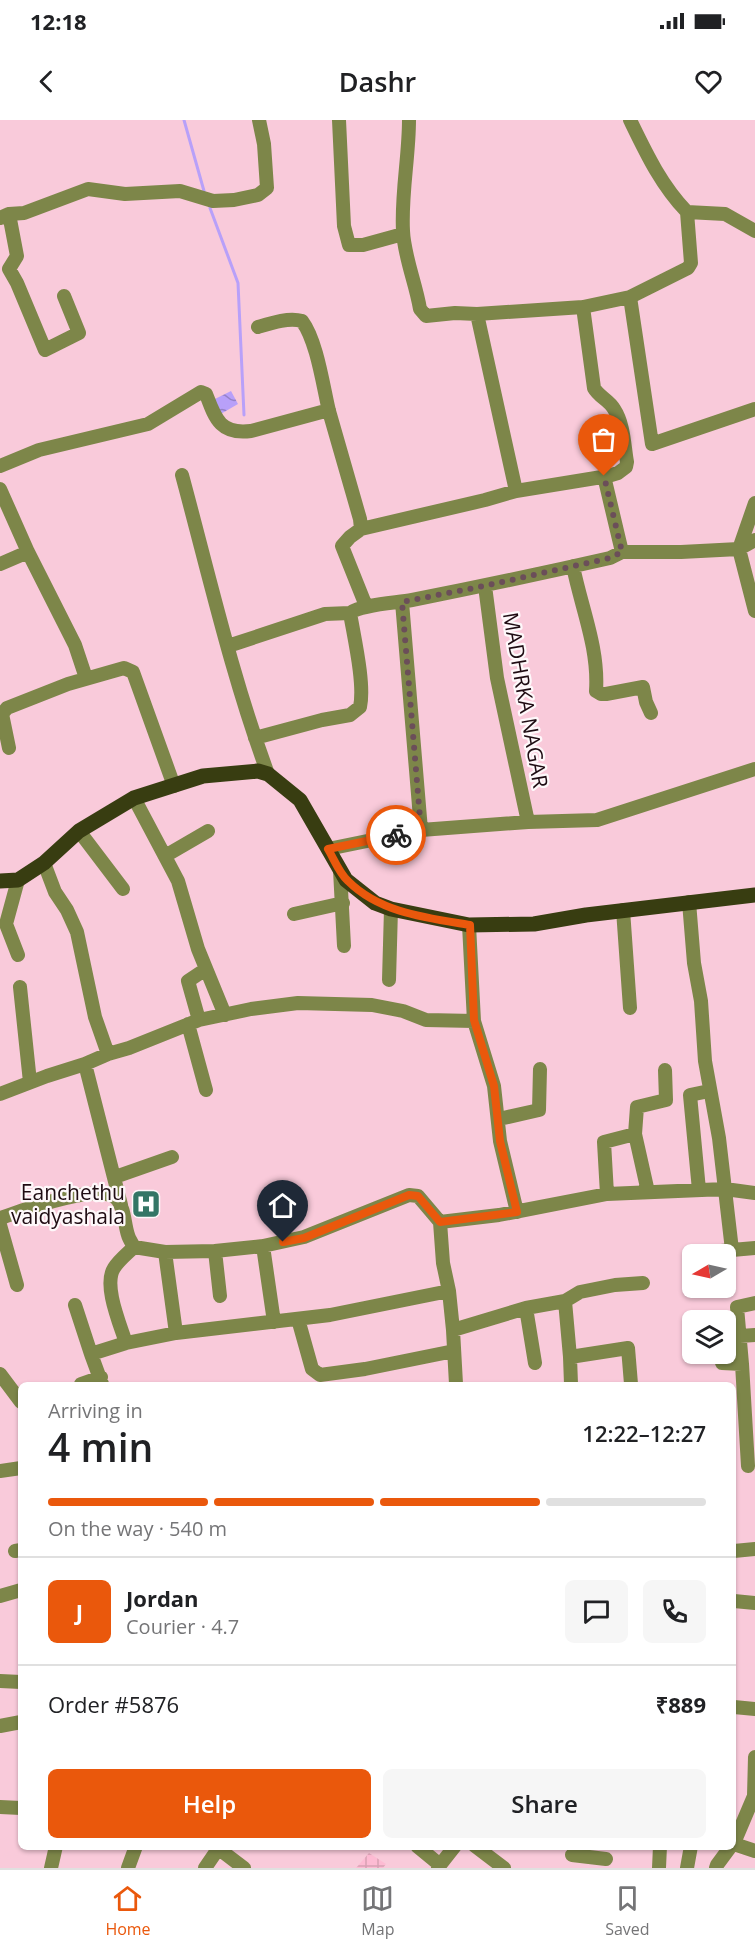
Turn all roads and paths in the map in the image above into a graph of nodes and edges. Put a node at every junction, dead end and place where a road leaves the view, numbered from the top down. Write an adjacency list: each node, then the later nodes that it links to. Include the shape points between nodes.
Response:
1 (259, 120): 6 (street, via 267,188 258,195 213,201 180,190 125,194 88,189 24,213)
2 (339, 120): 8 (street, via 344,226 349,245)
3 (409, 120): 8 (street)
4 (630, 120): 5 (street, via 658,176)
5 (687, 212): 7 (street, via 725,214); 10 (street, via 691,262 688,268)
6 (4, 216): 9 (street, via 17,256 9,269 45,350 79,333)
7 (754, 229)
8 (403, 234): 12 (street, via 423,314)
9 (64, 296)
10 (630, 297): 11 (street); 14 (street, via 652,444)
11 (583, 307): 12 (street); 18 (street, via 594,388 617,414 627,462 622,471)
12 (477, 314): 20 (street)
13 (258, 327): 15 (street, via 295,320 304,323)
14 (755, 409)
15 (329, 410): 16 (street, via 238,432 227,430 216,419 206,394 201,392 148,424 39,450); 22 (street)
16 (0, 466)
17 (182, 476): 34 (street)
18 (604, 476): 20 (street); 26 (street)
19 (0, 489): 25 (street)
20 (516, 491): 22 (street)
21 (755, 504): 24 (street)
22 (361, 529): 31 (street, via 342,546)
23 (755, 540): 24 (street)
24 (739, 549): 26 (street); 32 (street)
25 (28, 552): 27 (street); 35 (street, via 75,645)
26 (622, 552): 28 (street)
27 (0, 564)
28 (573, 566): 29 (street); 36 (street, via 592,641 596,691 606,694 643,687)
29 (484, 586): 30 (street); 43 (street, MADHRKA NAGAR, via 497,678)
30 (402, 602): 31 (street); 44 (street)
31 (366, 606): 33 (street)
32 (755, 611)
33 (350, 613): 34 (street, via 325,614); 37 (street, via 360,675 360,707 350,715)
34 (228, 646): 37 (street)
35 (86, 678): 38 (street, via 4,711); 41 (street, via 124,668 133,672)
36 (651, 713)
37 (255, 738): 40 (street)
38 (9, 748)
39 (755, 769): 43 (street, via 597,820)
40 (268, 774): 41 (main road, via 232,772); 47 (main road, via 300,800)
41 (174, 786): 42 (main road)
42 (134, 798): 45 (main road); 48 (street)
43 (528, 822): 44 (street)
44 (421, 830): 47 (street)
45 (79, 831): 49 (main road); 53 (street)
46 (208, 831): 48 (street)
47 (328, 849): 50 (main road)
48 (165, 856): 63 (street, via 178,881)
49 (44, 863): 51 (main road); 70 (street, via 77,932 95,1017)
50 (340, 870): 56 (street); 57 (main road, via 346,880 375,903)
51 (18, 880): 52 (main road); 62 (street, via 6,924)
52 (0, 881)
53 (123, 889)
54 (755, 895): 55 (main road)
55 (689, 902): 58 (main road); 76 (street)
56 (343, 903): 59 (street); 61 (street)
57 (391, 909): 60 (main road); 64 (street)
58 (623, 910): 60 (main road, via 534,924); 66 (street)
59 (294, 914)
60 (470, 925): 68 (street)
61 (344, 946)
62 (18, 955)
63 (206, 969): 67 (street); 69 (street, via 188,981)
64 (389, 980)
65 (20, 987): 74 (street)
66 (630, 1008)
67 (225, 1015): 68 (street, via 298,1003 372,1005 426,1020); 69 (street)
68 (474, 1020): 78 (street, via 494,1086)
69 (193, 1022): 70 (street); 75 (street)
70 (108, 1054): 71 (street)
71 (85, 1065): 74 (street); 81 (street)
72 (540, 1069): 78 (street, via 539,1110)
73 (665, 1070): 79 (street, via 666,1100 637,1107)
74 (30, 1082): 77 (street)
75 (206, 1090)
76 (709, 1091): 82 (street); 83 (street, via 690,1095)
77 (0, 1094)
78 (499, 1119): 88 (street, via 500,1141)
79 (634, 1134): 84 (street); 85 (street, via 603,1142)
80 (172, 1157): 81 (street)
81 (116, 1177): 87 (street)
82 (725, 1189): 83 (street); 86 (street); 92 (street)
83 (699, 1190): 84 (street)
84 (648, 1192): 85 (street)
85 (607, 1194): 88 (street)
86 (755, 1194)
87 (122, 1208): 89 (street, via 116,1198 91,1194 52,1201); 94 (street)
88 (517, 1212): 90 (street)
89 (0, 1218)
90 (440, 1222): 93 (street, via 418,1196 409,1195 304,1238); 101 (street)
91 (0, 1225): 100 (street)
92 (731, 1244)
93 (263, 1246): 97 (street); 108 (street)
94 (134, 1247): 98 (street); 113 (street, via 110,1275)
95 (755, 1248): 96 (street)
96 (736, 1250)
97 (215, 1251): 98 (street); 102 (street)
98 (165, 1252): 110 (street)
99 (643, 1283): 103 (street, via 580,1292)
100 (17, 1285)
101 (448, 1291): 107 (street); 109 (street)
102 (220, 1296)
103 (565, 1301): 106 (street); 116 (street)
104 (755, 1303): 112 (street, via 737,1307)
105 (75, 1305): 115 (street)
106 (525, 1308): 109 (street); 117 (street)
107 (298, 1319): 108 (street); 114 (street, via 312,1369 320,1375)
108 (274, 1322): 110 (street)
109 (453, 1330): 114 (street)
110 (176, 1333): 113 (street)
111 (755, 1335): 112 (street)
112 (740, 1336): 119 (street)
113 (126, 1343): 115 (street)
114 (454, 1351): 122 (street)
115 (91, 1354): 121 (street)
116 (570, 1357): 123 (street); 124 (street, via 628,1348)
117 (535, 1363)
118 (736, 1364): 119 (street)
119 (742, 1364): 126 (street)
120 (0, 1374): 125 (street)
121 (101, 1381)
122 (456, 1382)
123 (571, 1382)
124 (631, 1382)
125 (18, 1398)
126 (748, 1466)
127 (18, 1468): 128 (street)
128 (0, 1471)
129 (755, 1549): 130 (street)
130 (736, 1551)
131 (18, 1591): 132 (street)
132 (0, 1596)
133 (736, 1601): 134 (street)
134 (755, 1603)
135 (0, 1681): 136 (street)
136 (18, 1682)
137 (736, 1707): 138 (street)
138 (755, 1709)
139 (18, 1723): 140 (street)
140 (0, 1726)
141 (755, 1764): 144 (street, via 754,1796)
142 (0, 1807): 143 (street)
143 (18, 1808)
144 (736, 1838)
145 (736, 1846): 156 (street)
146 (55, 1850): 160 (street)
147 (135, 1850): 161 (street)
148 (218, 1850): 162 (street)
149 (222, 1850): 163 (street)
150 (421, 1850): 159 (street)
151 (452, 1850): 159 (street)
152 (483, 1850): 164 (street)
153 (660, 1850): 165 (street)
154 (690, 1850): 166 (street)
155 (729, 1850): 167 (street)
156 (755, 1851)
157 (571, 1857): 158 (street)
158 (606, 1858)
159 (439, 1866)
160 (51, 1868)
161 (128, 1868)
162 (205, 1868)
163 (244, 1868)
164 (504, 1868)
165 (659, 1868)
166 (687, 1868)
167 (716, 1868)

